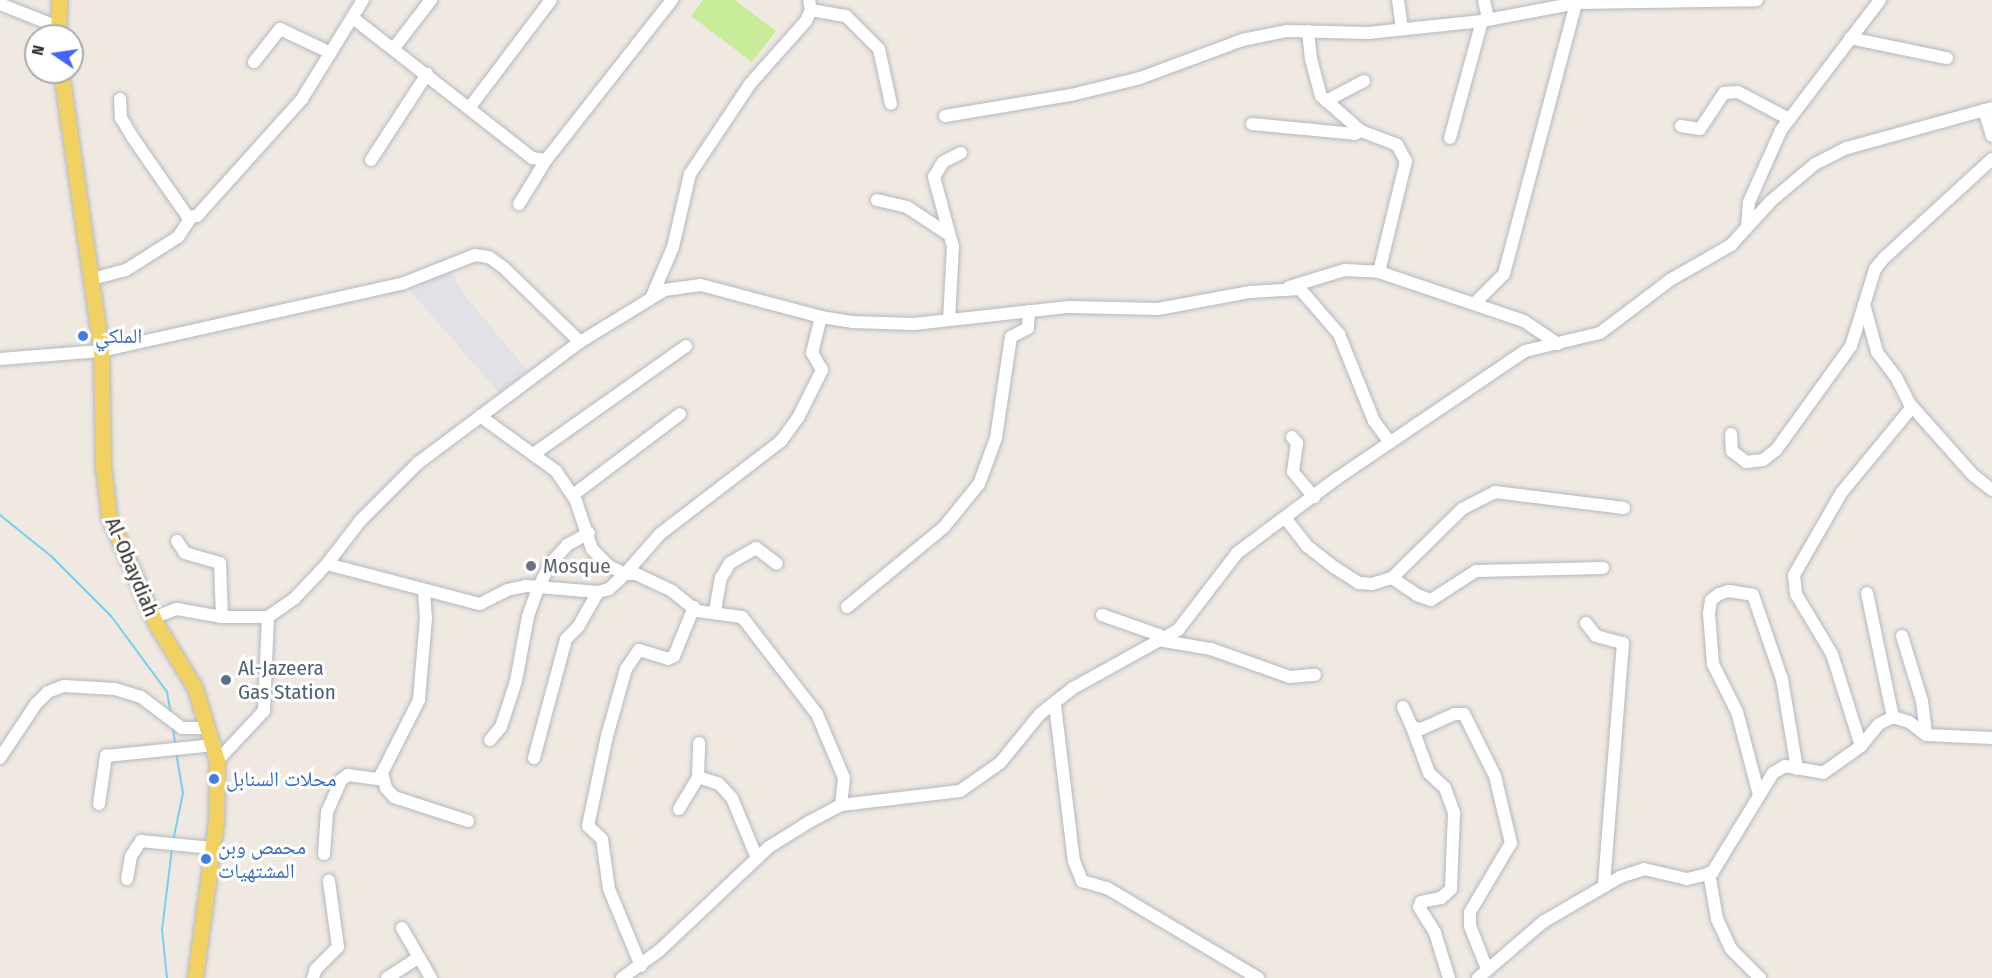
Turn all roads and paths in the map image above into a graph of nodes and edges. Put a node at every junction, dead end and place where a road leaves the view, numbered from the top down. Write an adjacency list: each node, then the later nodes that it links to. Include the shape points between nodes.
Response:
1 (59, 0): 16 (main road)
2 (363, 0): 13 (street)
3 (431, 0): 20 (street)
4 (550, 0): 30 (street)
5 (672, 0): 42 (street)
6 (1398, 0): 17 (street)
7 (1484, 0): 14 (street)
8 (1757, 0): 10 (street)
9 (1880, 0): 19 (street)
10 (1576, 3): 14 (street); 52 (street, via 1504,274)
11 (0, 4): 15 (street)
12 (810, 5): 29 (street, via 846,16 879,49); 51 (street, via 787,45 750,84 690,174 673,247)
13 (353, 18): 20 (street); 21 (street)
14 (1485, 20): 17 (street); 38 (street)
15 (43, 24)
16 (58, 24)
17 (1402, 27): 18 (street, via 1368,33)
18 (1308, 31): 28 (street, via 1311,59 1321,96); 32 (street, via 1253,37 1140,78 1071,95)
19 (1850, 38): 22 (street); 33 (street)
20 (394, 48): 24 (street)
21 (331, 52): 23 (street, via 280,29); 45 (street, via 302,99 203,211)
22 (1947, 58)
23 (254, 62)
24 (427, 74): 30 (street); 41 (street)
25 (1364, 81): 28 (street)
26 (63, 84): 49 (main road, Al-Obaydiah)
27 (120, 99): 45 (street, via 121,118)
28 (1326, 101): 36 (street)
29 (891, 104)
30 (470, 107): 42 (street, via 532,158)
31 (1988, 109): 37 (street); 46 (street, via 1847,148 1815,164)
32 (945, 116)
33 (1789, 118): 35 (street, via 1738,92 1724,93 1700,129); 46 (street, via 1749,202)
34 (1252, 124): 36 (street, via 1355,134)
35 (1681, 126)
36 (1361, 131): 48 (street, via 1397,144 1406,161)
37 (1992, 136)
38 (1450, 138)
39 (961, 153): 47 (street, via 935,170)
40 (1992, 159): 53 (street, via 1884,258 1875,269)
41 (371, 160)
42 (546, 160): 44 (street)
43 (877, 200): 47 (street, via 907,207)
44 (519, 204)
45 (191, 218): 49 (street, via 177,237 126,270)
46 (1747, 225): 59 (street, via 1731,245 1670,280 1600,333)
47 (948, 234): 56 (street, via 953,247)
48 (1379, 272): 50 (street, via 1321,275); 52 (street)
49 (92, 279): 61 (main road, Al-Obaydiah)
50 (1288, 287): 54 (street, via 1171,307); 69 (street, via 1307,294 1340,334 1374,421)
51 (652, 296): 55 (street, via 701,285); 58 (street)
52 (1474, 304): 57 (street)
53 (1864, 304): 64 (street, via 1877,352); 67 (street, via 1851,346 1776,450 1763,460 1746,462 1732,451)
54 (1029, 311): 56 (street); 88 (street, via 1028,328 1011,337 996,438 979,484 944,527)
55 (821, 317): 56 (street, via 852,322); 81 (street, via 812,353 822,370 782,441 660,534)
56 (949, 320)
57 (1524, 321): 59 (street); 62 (street, via 1529,340)
58 (580, 342): 61 (street, via 503,267 489,257 475,255 404,283); 66 (street)
59 (1558, 344): 62 (street)
60 (686, 346): 70 (street)
61 (101, 351): 63 (street); 93 (main road, Al-Obaydiah, via 103,466 109,517)
62 (1525, 351): 69 (street)
63 (0, 359)
64 (1912, 407): 71 (street); 108 (street, via 1842,492 1794,575 1796,594 1832,654)
65 (680, 414): 72 (street)
66 (480, 416): 70 (street); 78 (street, via 418,463 361,520)
67 (1731, 434)
68 (1292, 437): 73 (street, via 1297,443 1293,472)
69 (1390, 442): 73 (street)
70 (535, 453): 72 (street, via 556,471)
71 (1992, 490)
72 (573, 495): 76 (street)
73 (1314, 497): 75 (street)
74 (1624, 508): 82 (street, via 1495,492 1462,508)
75 (1286, 519): 82 (street, via 1307,546 1359,583); 96 (street, via 1238,553 1192,616)
76 (590, 533): 81 (street, via 598,558); 83 (street, via 567,545)
77 (177, 541): 91 (street, via 185,553 220,563)
78 (327, 564): 84 (street); 92 (street, via 294,599)
79 (777, 564): 89 (street, via 756,548 730,563 722,578)
80 (1604, 568): 82 (street, via 1476,571 1431,600)
81 (625, 574): 85 (street, via 609,589); 87 (street, via 647,578)
82 (1392, 578)
83 (538, 588): 84 (street, via 514,587 480,604); 85 (street); 105 (street, via 528,616 516,681 501,727)
84 (424, 591): 113 (street, via 426,618 419,700)
85 (598, 592): 110 (street, via 579,627 566,639)
86 (1867, 593): 100 (street)
87 (694, 607): 89 (street); 129 (street, via 674,656 668,659 639,650 626,669 588,826 602,839 609,889)
88 (848, 607)
89 (715, 611): 117 (street, via 742,617 817,714 844,778)
90 (1102, 615): 96 (street, via 1160,635)
91 (222, 617): 92 (street); 93 (street, via 177,609)
92 (268, 617): 111 (street, via 264,711)
93 (153, 618): 102 (main road, Al-Obaydiah, via 195,688)
94 (1586, 623): 126 (street, via 1596,636 1623,643)
95 (1902, 636): 103 (street, via 1923,701)
96 (1164, 641): 97 (street, via 1211,649 1290,677); 98 (street, via 1073,688)
97 (1315, 675)
98 (1055, 705): 117 (street, via 1040,714 1000,764 960,791); 136 (street, via 1074,861 1082,881 1107,888)
99 (1403, 707): 101 (street)
100 (1893, 717): 103 (street, via 1910,722); 108 (street, via 1879,724)
101 (1412, 727): 130 (street, via 1427,728 1454,714 1464,714 1495,776 1511,843 1470,912); 137 (street, via 1429,773 1445,788 1454,813 1452,889 1441,898 1420,902 1419,907 1435,933)
102 (208, 728): 107 (main road, Al-Obaydiah); 109 (street, via 182,728 141,697 116,689 64,686 48,692 36,704)
103 (1926, 735): 104 (street)
104 (1992, 738)
105 (490, 740)
106 (699, 744): 114 (street)
107 (213, 745): 111 (main road, Al-Obaydiah); 116 (street, via 106,756)
108 (1862, 746): 112 (street, via 1823,773)
109 (0, 758)
110 (534, 758)
111 (217, 761): 120 (main road, Al-Obaydiah)
112 (1797, 769): 115 (street, via 1785,766 1773,773); 115 (street, via 1782,679 1753,595 1729,591 1719,594 1711,600 1709,613 1713,664 1737,712)
113 (382, 773): 119 (street, via 386,788 394,797); 121 (street, via 378,779 348,776 341,780 327,812)
114 (698, 777): 118 (street); 122 (street, via 718,784 732,798)
115 (1759, 795): 123 (street, via 1735,839)
116 (99, 804)
117 (841, 805): 122 (street, via 779,840)
118 (679, 809)
119 (468, 821)
120 (212, 848): 124 (street, via 141,841 131,856); 131 (main road, Al-Obaydiah)
121 (324, 854)
122 (756, 858): 129 (street)
123 (1709, 873): 126 (street, via 1687,879 1644,869); 138 (street, via 1717,919 1731,949)
124 (128, 879)
125 (329, 881): 132 (street, via 338,947 315,969)
126 (1604, 886): 130 (street, via 1544,922)
127 (402, 928): 128 (street)
128 (419, 957): 133 (street); 134 (street)
129 (641, 966): 135 (street)
130 (1483, 973)
131 (195, 978)
132 (313, 978)
133 (387, 978)
134 (431, 978)
135 (622, 978)
136 (1258, 978)
137 (1449, 978)
138 (1760, 978)

